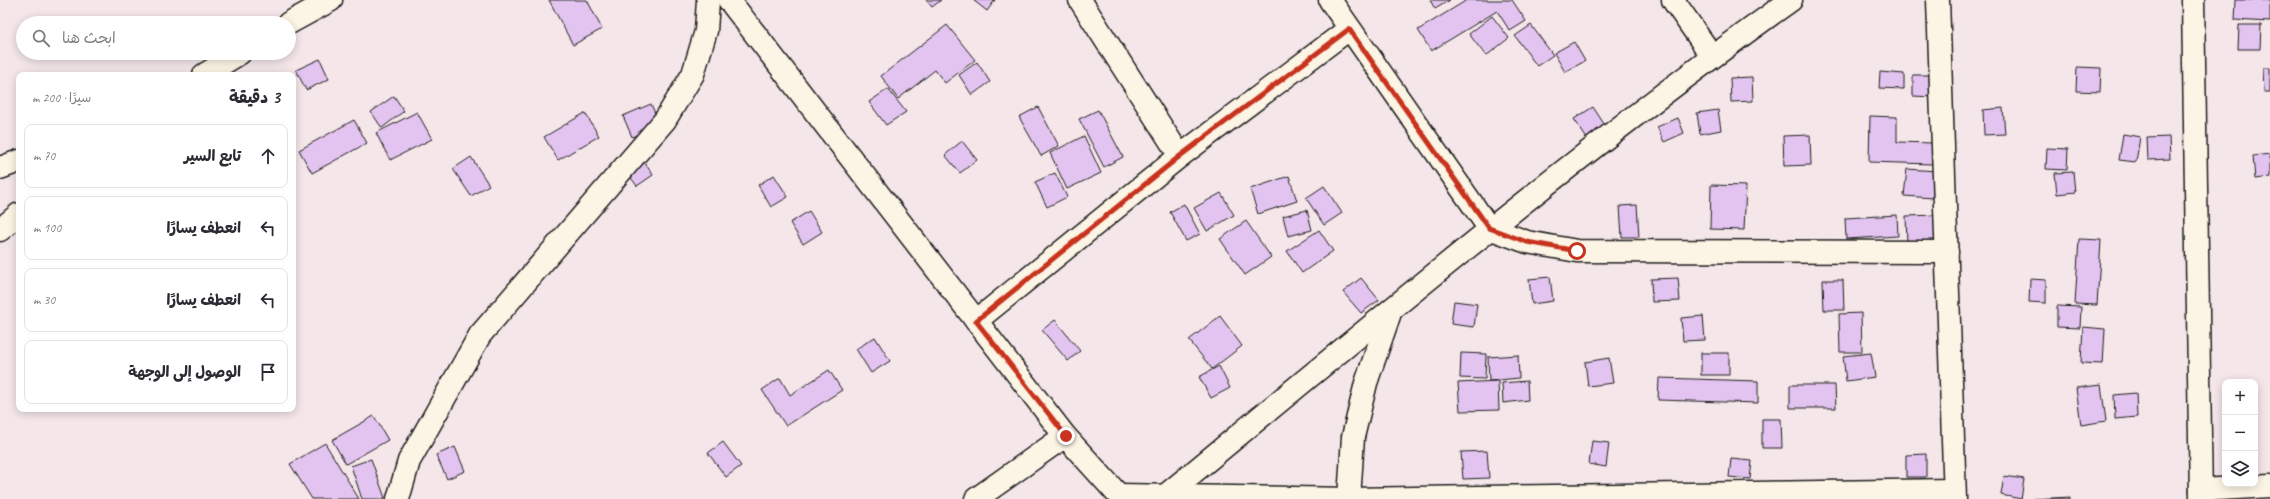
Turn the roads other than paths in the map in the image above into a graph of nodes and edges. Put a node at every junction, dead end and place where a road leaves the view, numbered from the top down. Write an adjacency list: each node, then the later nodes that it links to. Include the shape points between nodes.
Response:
1 (331, 0): 10 (street)
2 (708, 0): 25 (street, via 706,31 693,74 665,120 480,335)
3 (729, 0): 23 (street)
4 (1080, 0): 15 (street)
5 (1330, 0): 11 (street)
6 (1673, 0): 12 (street)
7 (1791, 0): 12 (street)
8 (1938, 0): 21 (street)
9 (2193, 0): 27 (street)
10 (296, 19)
11 (1349, 29): 15 (street); 19 (street)
12 (1712, 56): 19 (street)
13 (229, 60): 14 (street)
14 (209, 72)
15 (1180, 156): 23 (street)
16 (16, 162): 17 (street)
17 (0, 168)
18 (16, 217): 20 (street)
19 (1489, 228): 21 (street, via 1527,242 1577,251); 22 (street)
20 (0, 230)
21 (1947, 252): 28 (street)
22 (1391, 310): 29 (street); 34 (street, via 1366,383 1353,437)
23 (976, 321): 24 (street)
24 (1066, 436): 30 (street); 33 (street)
25 (409, 461): 31 (street); 32 (street)
26 (2270, 486): 27 (street)
27 (2201, 494)
28 (1955, 495): 34 (street)
29 (1166, 496): 30 (street); 34 (street)
30 (1120, 497)
31 (386, 499)
32 (398, 499)
33 (976, 499)
34 (1349, 499)

